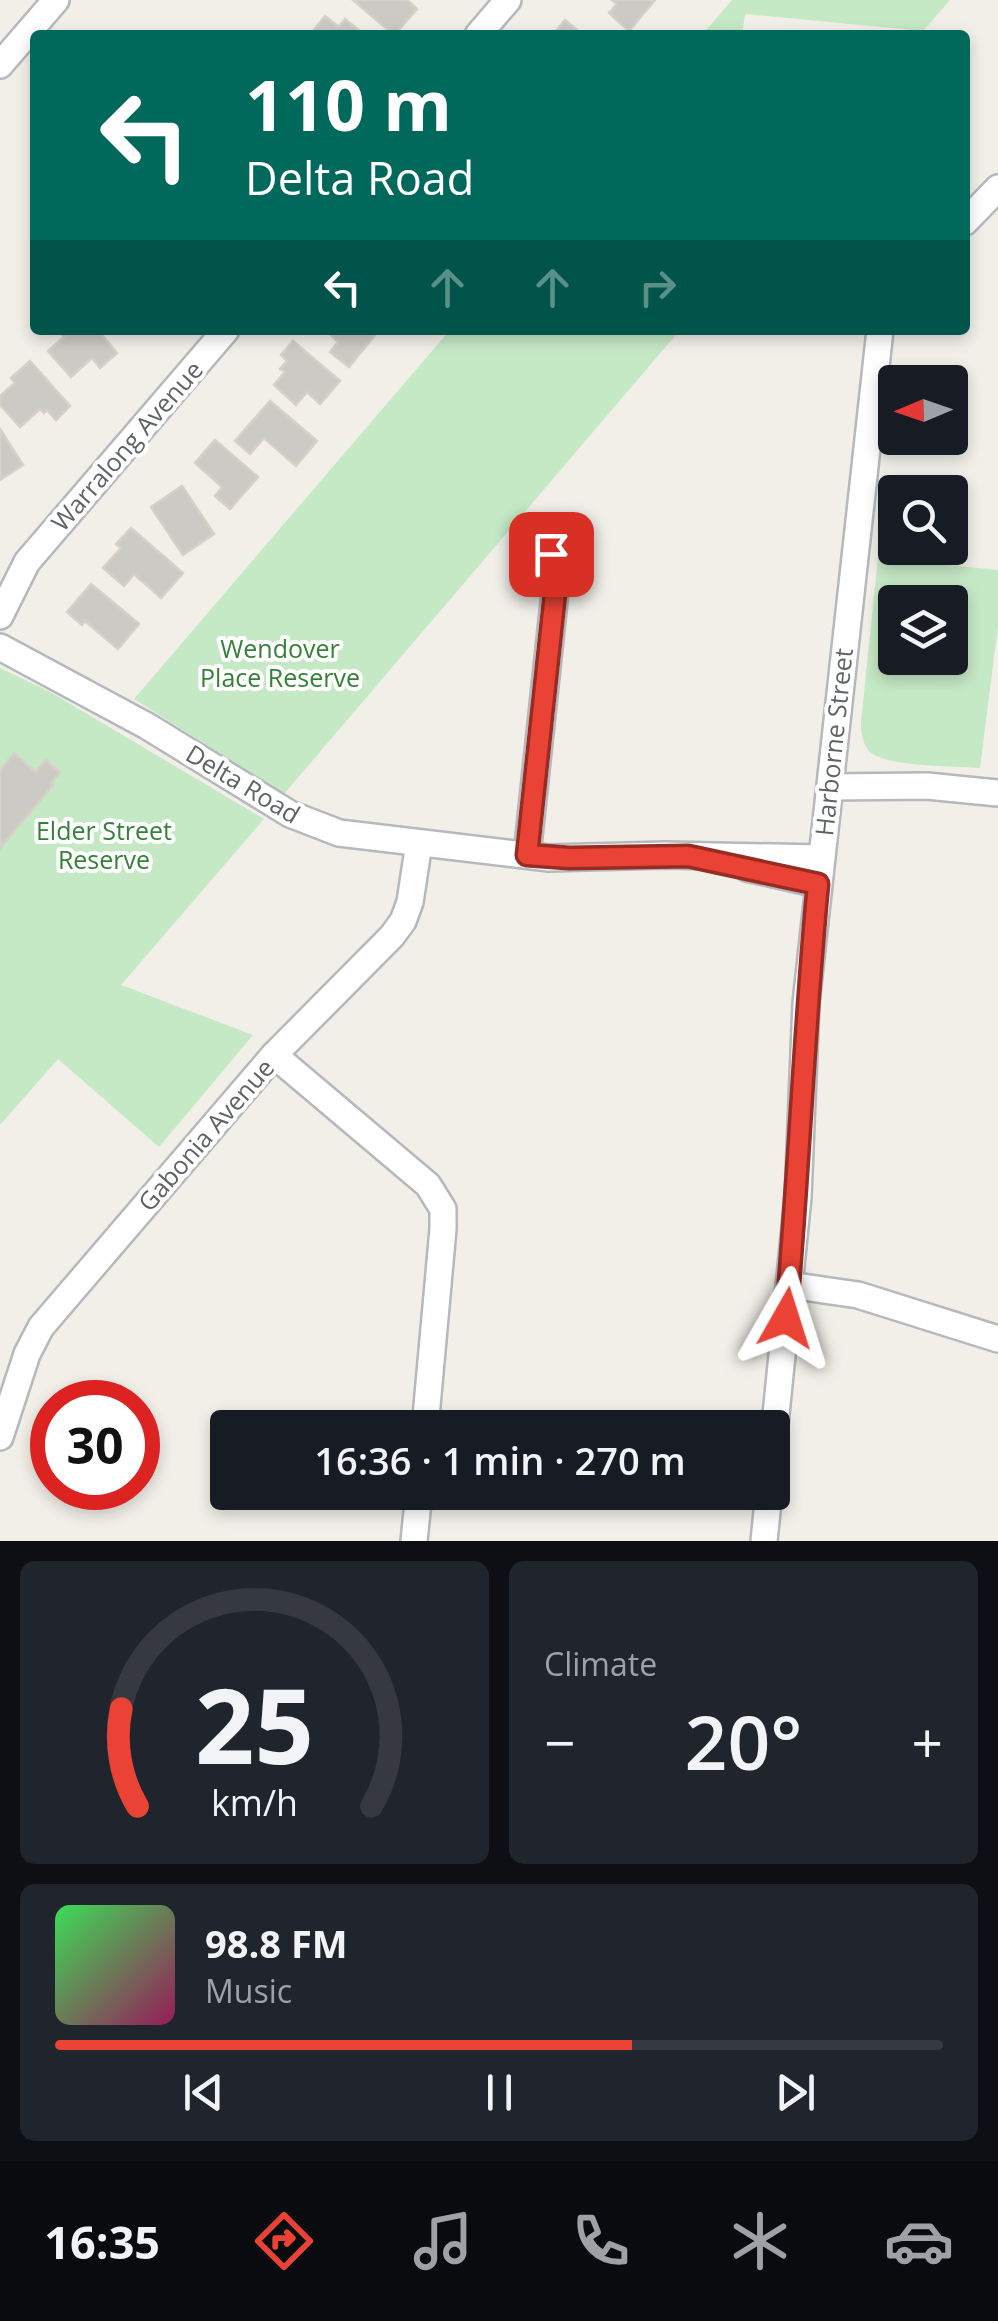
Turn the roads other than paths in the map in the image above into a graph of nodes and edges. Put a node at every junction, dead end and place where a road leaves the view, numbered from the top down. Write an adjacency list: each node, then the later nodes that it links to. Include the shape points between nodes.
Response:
1 (56, 0): 3 (street)
2 (508, 0): 4 (street)
3 (31, 30)
4 (482, 30)
5 (30, 31): 6 (street)
6 (0, 66)
7 (998, 188): 8 (street)
8 (970, 217)
9 (222, 335): 12 (street, Warralong Avenue)
10 (879, 335): 16 (street, Harborne Street)
11 (544, 541): 19 (street, via 556,584)
12 (28, 562): 13 (street, Warralong Avenue); 14 (street, Warralong Avenue)
13 (0, 583)
14 (0, 616)
15 (0, 646): 18 (street, Delta Road, via 290,814 339,833)
16 (831, 776): 17 (street); 20 (street, Harborne Street)
17 (998, 793)
18 (419, 843): 19 (street, Delta Road); 21 (street, Gabonia Avenue, via 403,921)
19 (527, 855): 20 (street, Delta Road, via 688,856)
20 (820, 871): 22 (street, Harborne Street)
21 (274, 1055): 24 (street, via 428,1185 443,1209); 26 (street, Gabonia Avenue, via 41,1326)
22 (789, 1285): 23 (street, via 858,1295); 25 (street, Harborne Street)
23 (998, 1338)
24 (427, 1410)
25 (776, 1410)
26 (0, 1437)
27 (417, 1510): 29 (street)
28 (767, 1510): 30 (street)
29 (414, 1541)
30 (764, 1541)

